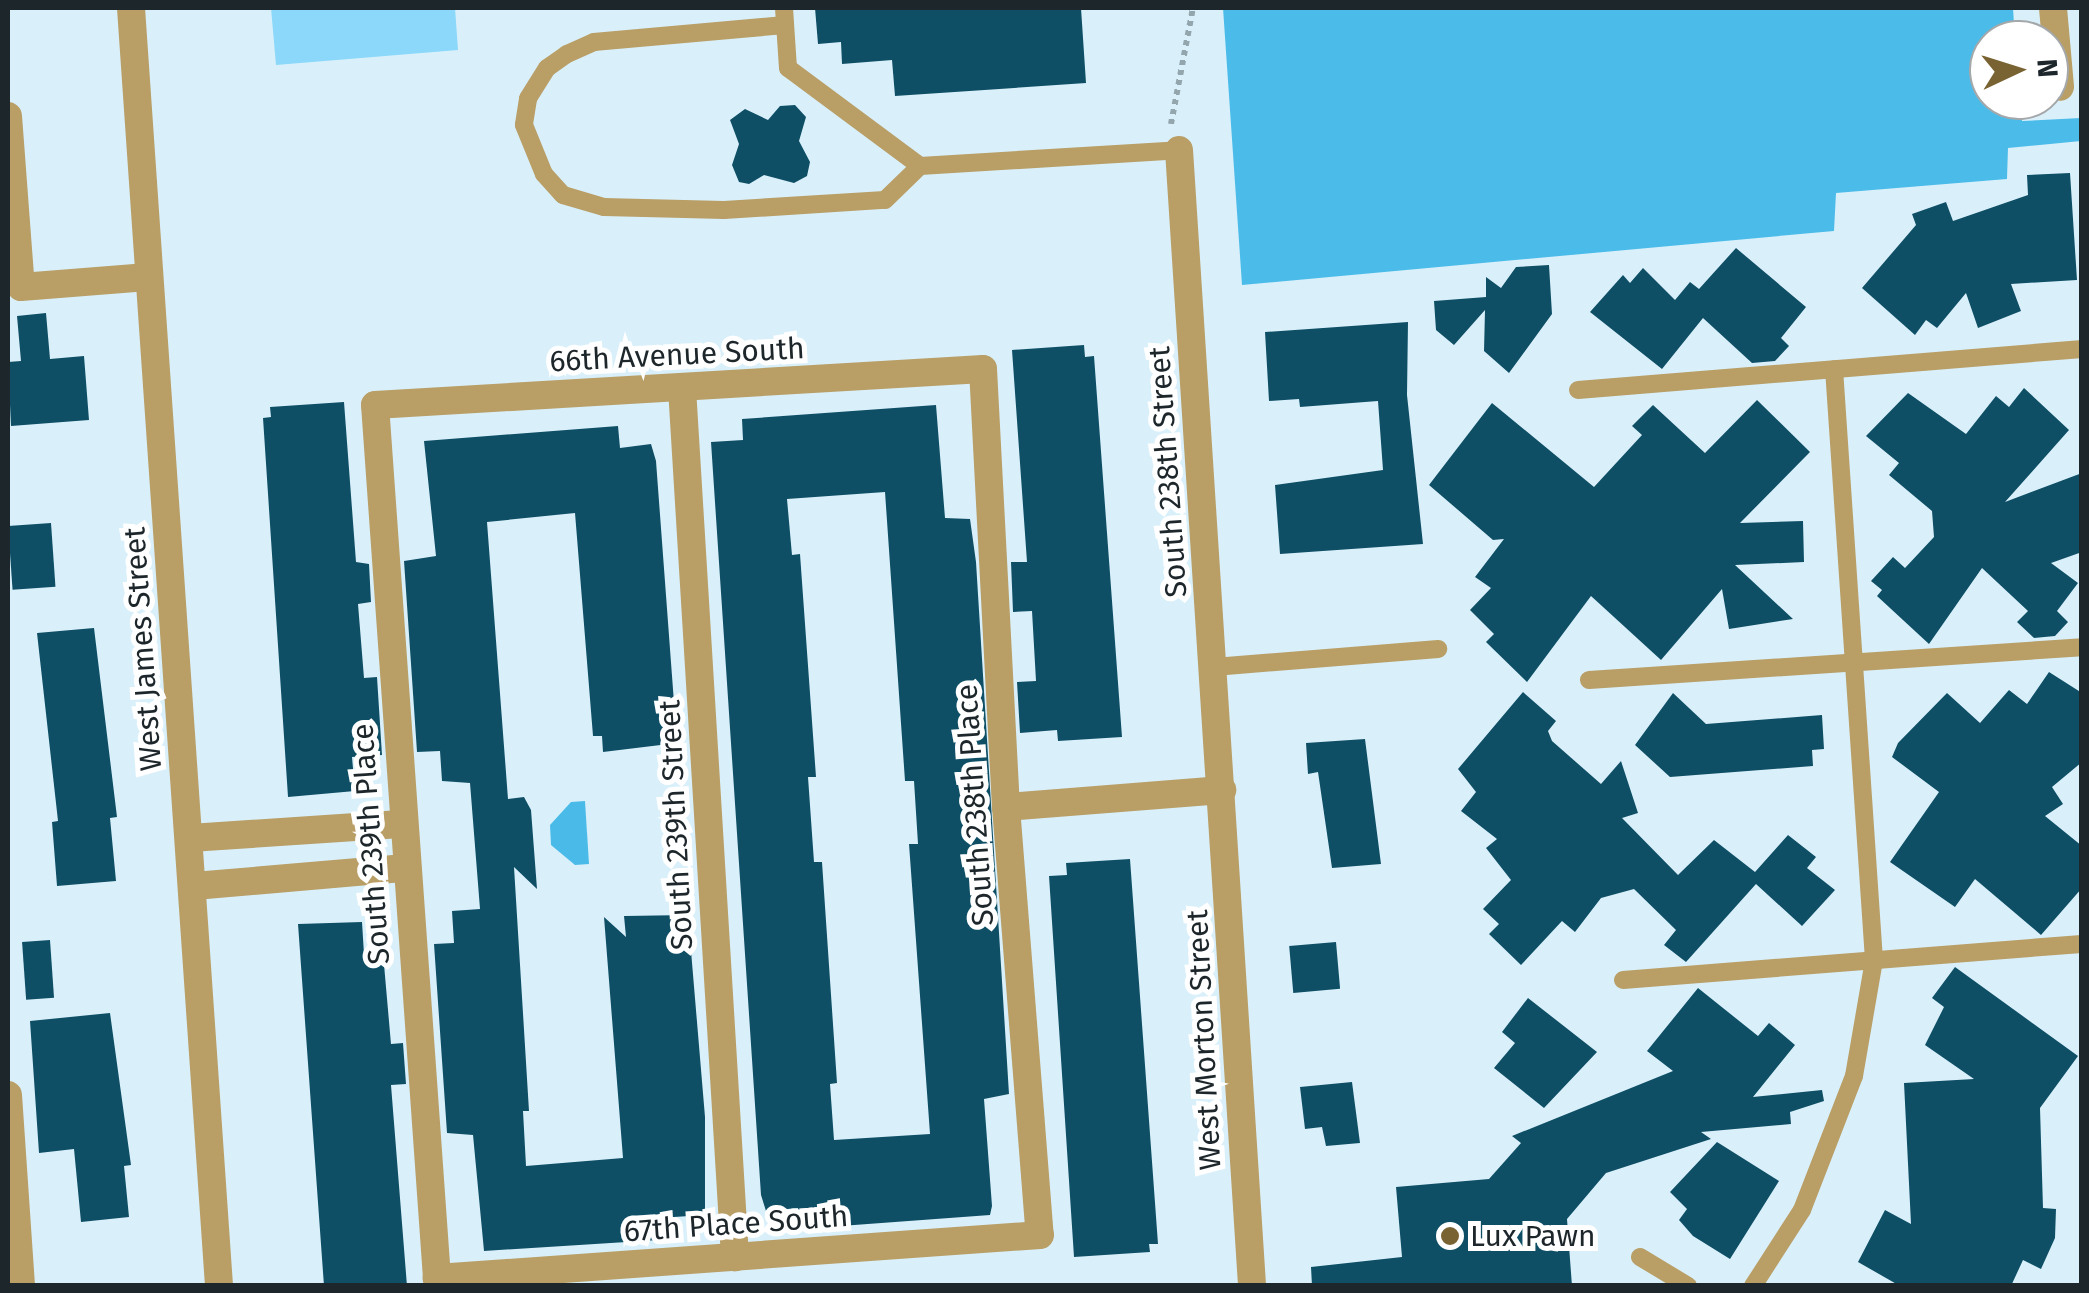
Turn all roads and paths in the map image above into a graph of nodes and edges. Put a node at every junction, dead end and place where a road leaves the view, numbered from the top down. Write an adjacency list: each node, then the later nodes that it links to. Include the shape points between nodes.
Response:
1 (131, 8): 7 (street, West James Street)
2 (1193, 8): 5 (path)
3 (785, 16): 6 (lane, via 788,68); 6 (lane, via 594,42 546,68 528,99 524,124 544,174 563,195 604,208 724,210 885,200)
4 (8, 116): 8 (street)
5 (1172, 150): 6 (lane); 18 (street, South 238th Street)
6 (920, 166)
7 (148, 276): 8 (street); 23 (street, West James Street)
8 (14, 288)
9 (2082, 349): 11 (lane)
10 (983, 369): 12 (street, 66th Avenue South); 21 (street, South 238th Place)
11 (1834, 369): 13 (lane); 17 (lane)
12 (682, 388): 14 (street, 66th Avenue South); 31 (street, South 239th Street)
13 (1578, 390)
14 (374, 405): 22 (street, South 239th Place)
15 (2082, 647): 17 (lane)
16 (1438, 648): 18 (lane)
17 (1853, 662): 19 (lane); 27 (lane)
18 (1214, 667): 20 (street, South 238th Street)
19 (1589, 680)
20 (1222, 790): 21 (street); 36 (street, West Morton Street)
21 (1006, 807): 30 (street, South 238th Place)
22 (402, 824): 23 (street); 24 (street, South 239th Place)
23 (190, 838): 25 (street, West James Street)
24 (405, 868): 25 (street); 33 (street, South 239th Place)
25 (194, 886): 35 (street, West James Street)
26 (2082, 944): 27 (lane)
27 (1874, 960): 28 (lane); 38 (lane, via 1854,1076 1802,1210)
28 (1623, 980)
29 (8, 1095): 34 (street)
30 (1040, 1235): 31 (street, 67th Place South)
31 (734, 1257): 33 (street, 67th Place South)
32 (1640, 1257): 37 (lane)
33 (437, 1278)
34 (21, 1286)
35 (219, 1286)
36 (1252, 1286)
37 (1688, 1286)
38 (1754, 1286)

